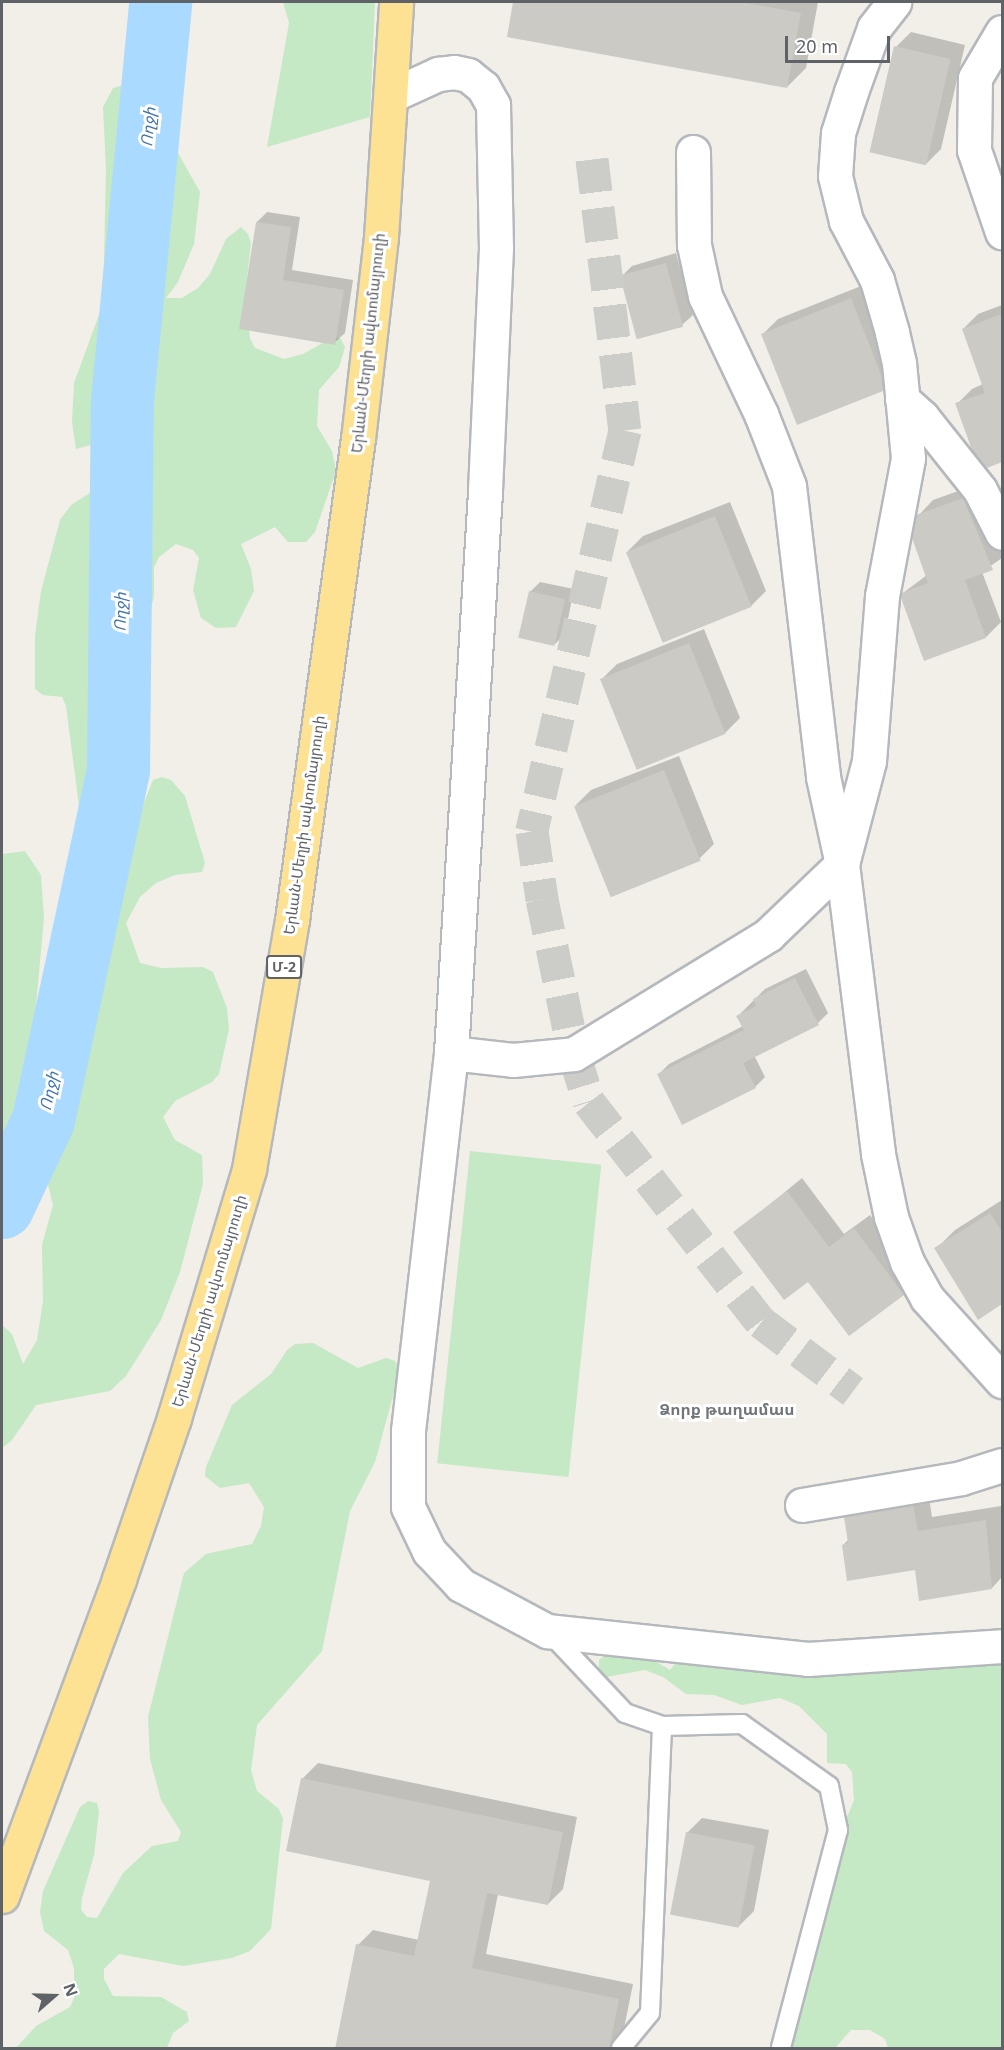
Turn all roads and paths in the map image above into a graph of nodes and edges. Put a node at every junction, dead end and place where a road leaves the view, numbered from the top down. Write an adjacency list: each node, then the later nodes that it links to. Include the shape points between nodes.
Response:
1 (396, 2): 4 (highway, Երևան-Մեղրի ավտոմայրուղի / Մ-2)
2 (894, 2): 7 (street, via 874,28 851,92 838,133 835,176 846,221 877,280 899,363)
3 (1002, 32): 6 (street, via 975,78 974,150)
4 (392, 95): 10 (street, via 438,74 454,72 468,75 483,87 493,105 496,248 486,481); 17 (highway, Երևան-Մեղրի ավտոմայրուղի / Մ-2, via 358,439 292,920 249,1169 174,1418)
5 (693, 152): 9 (street, via 694,245 705,297 761,414 789,486 823,777)
6 (1002, 232)
7 (902, 399): 8 (street, via 922,417 980,490); 9 (street, via 908,458 882,596 869,761)
8 (1002, 533)
9 (842, 864): 10 (street, via 768,935 574,1054 513,1060); 11 (street, via 878,1154 891,1217 907,1262 927,1299)
10 (451, 1053): 14 (street, via 408,1431 408,1508 429,1551 461,1585)
11 (1002, 1381)
12 (1002, 1465): 13 (street, via 961,1478)
13 (802, 1505)
14 (547, 1631): 15 (street, via 808,1659); 16 (lane, via 625,1713)
15 (1002, 1647)
16 (662, 1726): 18 (lane, via 650,2013); 19 (lane, via 742,1724 829,1786 838,1830)
17 (2, 1896)
18 (621, 2049)
19 (781, 2049)

